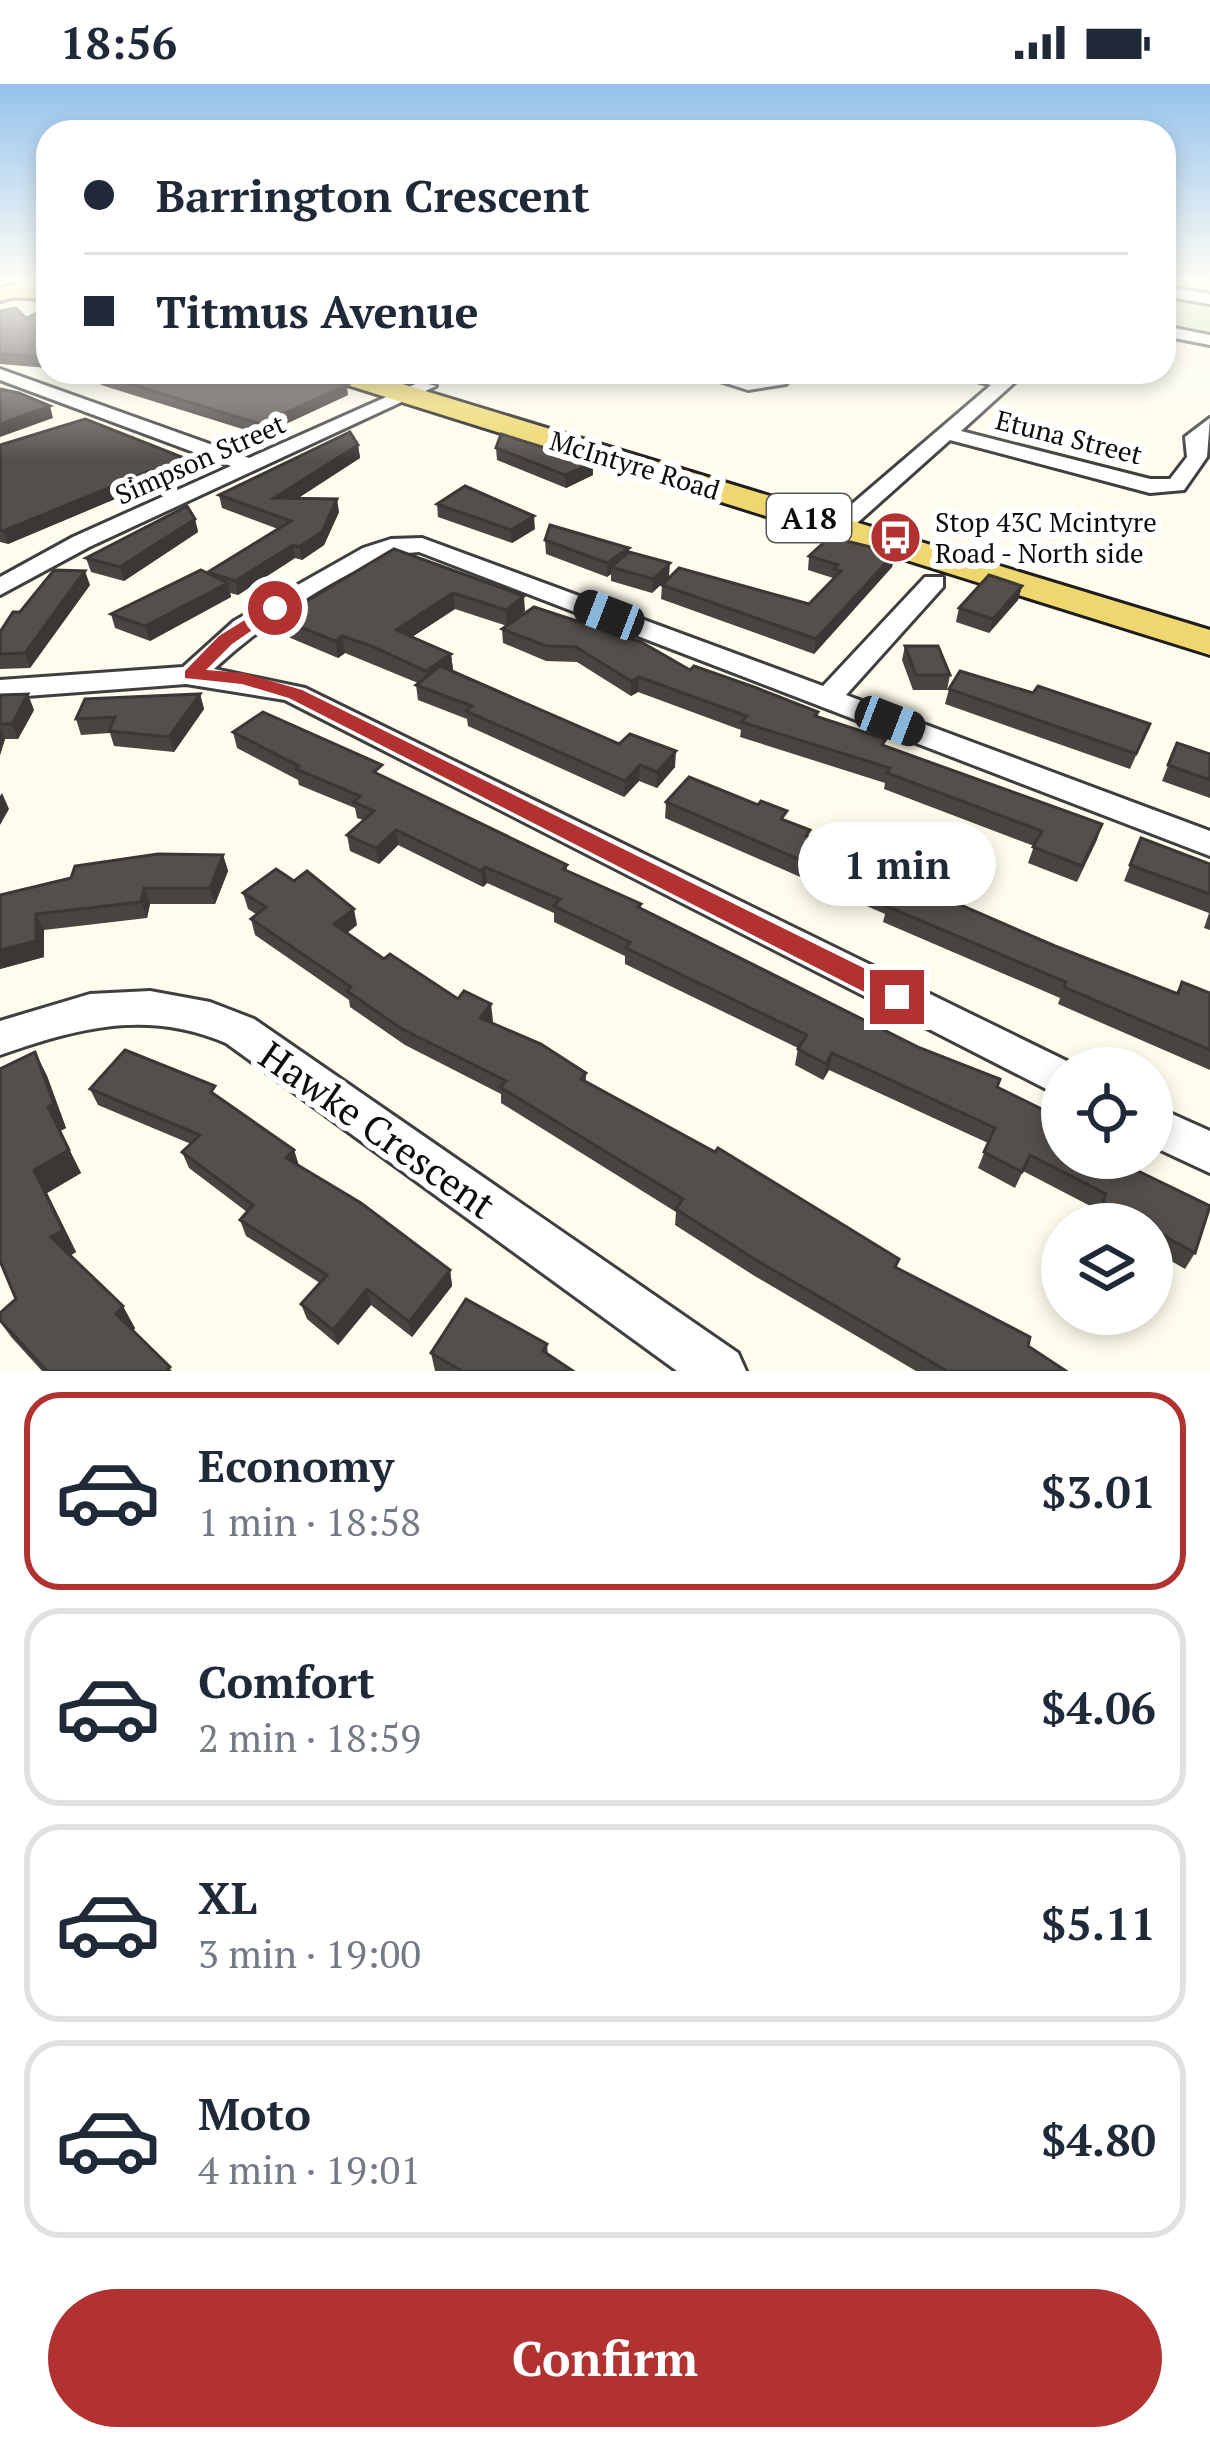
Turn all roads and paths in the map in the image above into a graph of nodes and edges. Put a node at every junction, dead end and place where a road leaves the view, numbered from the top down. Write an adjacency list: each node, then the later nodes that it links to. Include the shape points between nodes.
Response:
1 (0, 374): 6 (street)
2 (390, 384): 5 (main road, McIntyre Road / A18)
3 (404, 384): 5 (main road, McIntyre Road / A18)
4 (1004, 384): 9 (street)
5 (417, 390): 10 (street, Simpson Street); 11 (main road, McIntyre Road / A18)
6 (103, 411): 8 (street); 10 (street)
7 (1210, 424): 9 (street, Etuna Street, via 1195,437 1197,457 1176,485 1150,486)
8 (62, 427)
9 (945, 434): 11 (street)
10 (250, 466): 13 (street, Simpson Street)
11 (848, 520): 14 (main road, McIntyre Road / A18); 15 (main road, McIntyre Road / A18)
12 (934, 582): 18 (street)
13 (0, 587)
14 (1210, 621)
15 (1210, 643)
16 (192, 674): 17 (street); 18 (street, via 243,627 378,550 408,544); 21 (street, via 296,694)
17 (0, 689)
18 (828, 698): 19 (street)
19 (1210, 844)
20 (0, 1038): 24 (street, Hawke Crescent, via 109,1006 155,1004 210,1016)
21 (1041, 1068)
22 (1173, 1134): 23 (street)
23 (1210, 1153)
24 (720, 1371)

